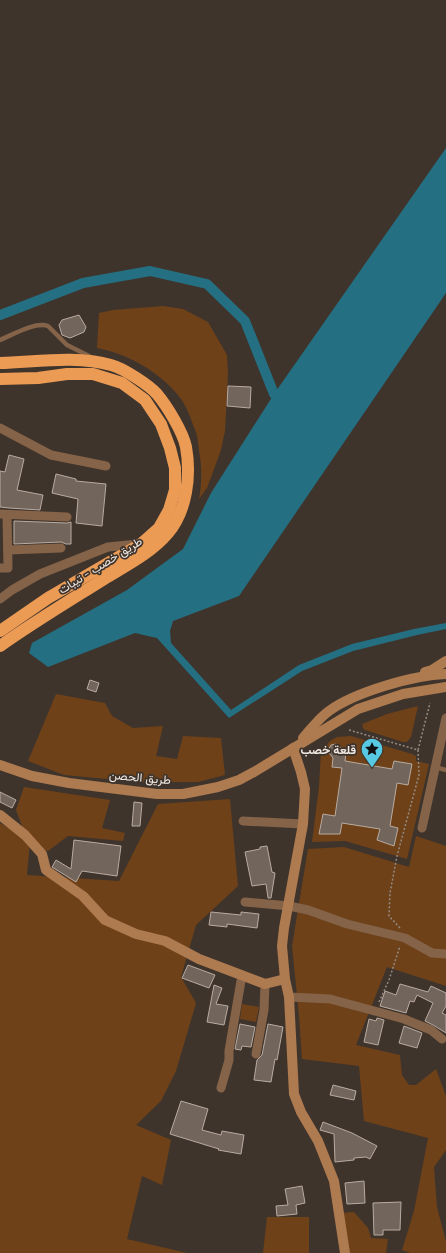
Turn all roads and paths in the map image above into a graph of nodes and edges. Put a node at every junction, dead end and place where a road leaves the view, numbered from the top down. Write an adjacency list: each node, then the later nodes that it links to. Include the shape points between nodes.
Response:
1 (0, 340): 3 (lane, via 29,327 45,325 67,345)
2 (0, 363): 3 (highway, طريق خصب - تيبات, via 65,360)
3 (113, 365): 15 (highway, طريق خصب - تيبات, via 131,374 156,394 175,420 186,446 188,469 187,491 180,512 169,532 151,550)
4 (2, 379): 9 (highway, طريق خصب - تيبات, via 94,374 122,383 145,400 161,424 170,448 175,468 175,490 169,510 159,528)
5 (0, 428): 6 (street, via 51,455)
6 (106, 466)
7 (4, 514): 8 (street); 11 (street)
8 (67, 517)
9 (141, 544): 13 (street, via 108,546 40,574); 14 (highway, طريق خصب - تيبات, via 48,598)
10 (60, 548): 11 (street)
11 (8, 550): 12 (street, via 8,568)
12 (0, 568)
13 (0, 599)
14 (0, 631)
15 (0, 646)
16 (446, 661): 19 (main road, via 432,670 403,677)
17 (446, 674): 19 (main road, طريق الحصن, via 402,681)
18 (444, 687): 24 (main road, طريق الحصن, via 403,694 358,709)
19 (352, 698): 24 (main road, طريق الحصن, via 328,712)
20 (430, 703): 25 (path)
21 (446, 718): 28 (street)
22 (349, 730): 23 (path)
23 (378, 739): 25 (path); 26 (path)
24 (293, 748): 27 (main road, طريق الحصن, via 239,780 183,794 157,794 69,783 32,776); 32 (main road, via 305,789)
25 (418, 750): 36 (path, via 419,774 390,893 389,916 400,927)
26 (372, 763)
27 (0, 765)
28 (436, 767): 29 (lane); 33 (street)
29 (446, 770)
30 (0, 815): 38 (main road, via 25,835 42,854 46,870 83,896 105,920)
31 (243, 821): 32 (street)
32 (303, 824): 35 (main road)
33 (422, 828)
34 (245, 902): 35 (street)
35 (289, 906): 36 (street); 39 (main road, via 282,946)
36 (401, 937): 37 (street, via 432,953); 42 (path, via 389,980)
37 (446, 954)
38 (242, 975): 40 (main road); 45 (street, via 229,1060)
39 (285, 979): 40 (main road); 41 (main road)
40 (266, 984): 44 (street)
41 (289, 997): 42 (street, via 330,999); 46 (main road, via 294,1094 318,1141 334,1181)
42 (375, 1011): 43 (street, via 431,1030)
43 (442, 1039)
44 (256, 1054)
45 (221, 1088)
46 (345, 1253)

